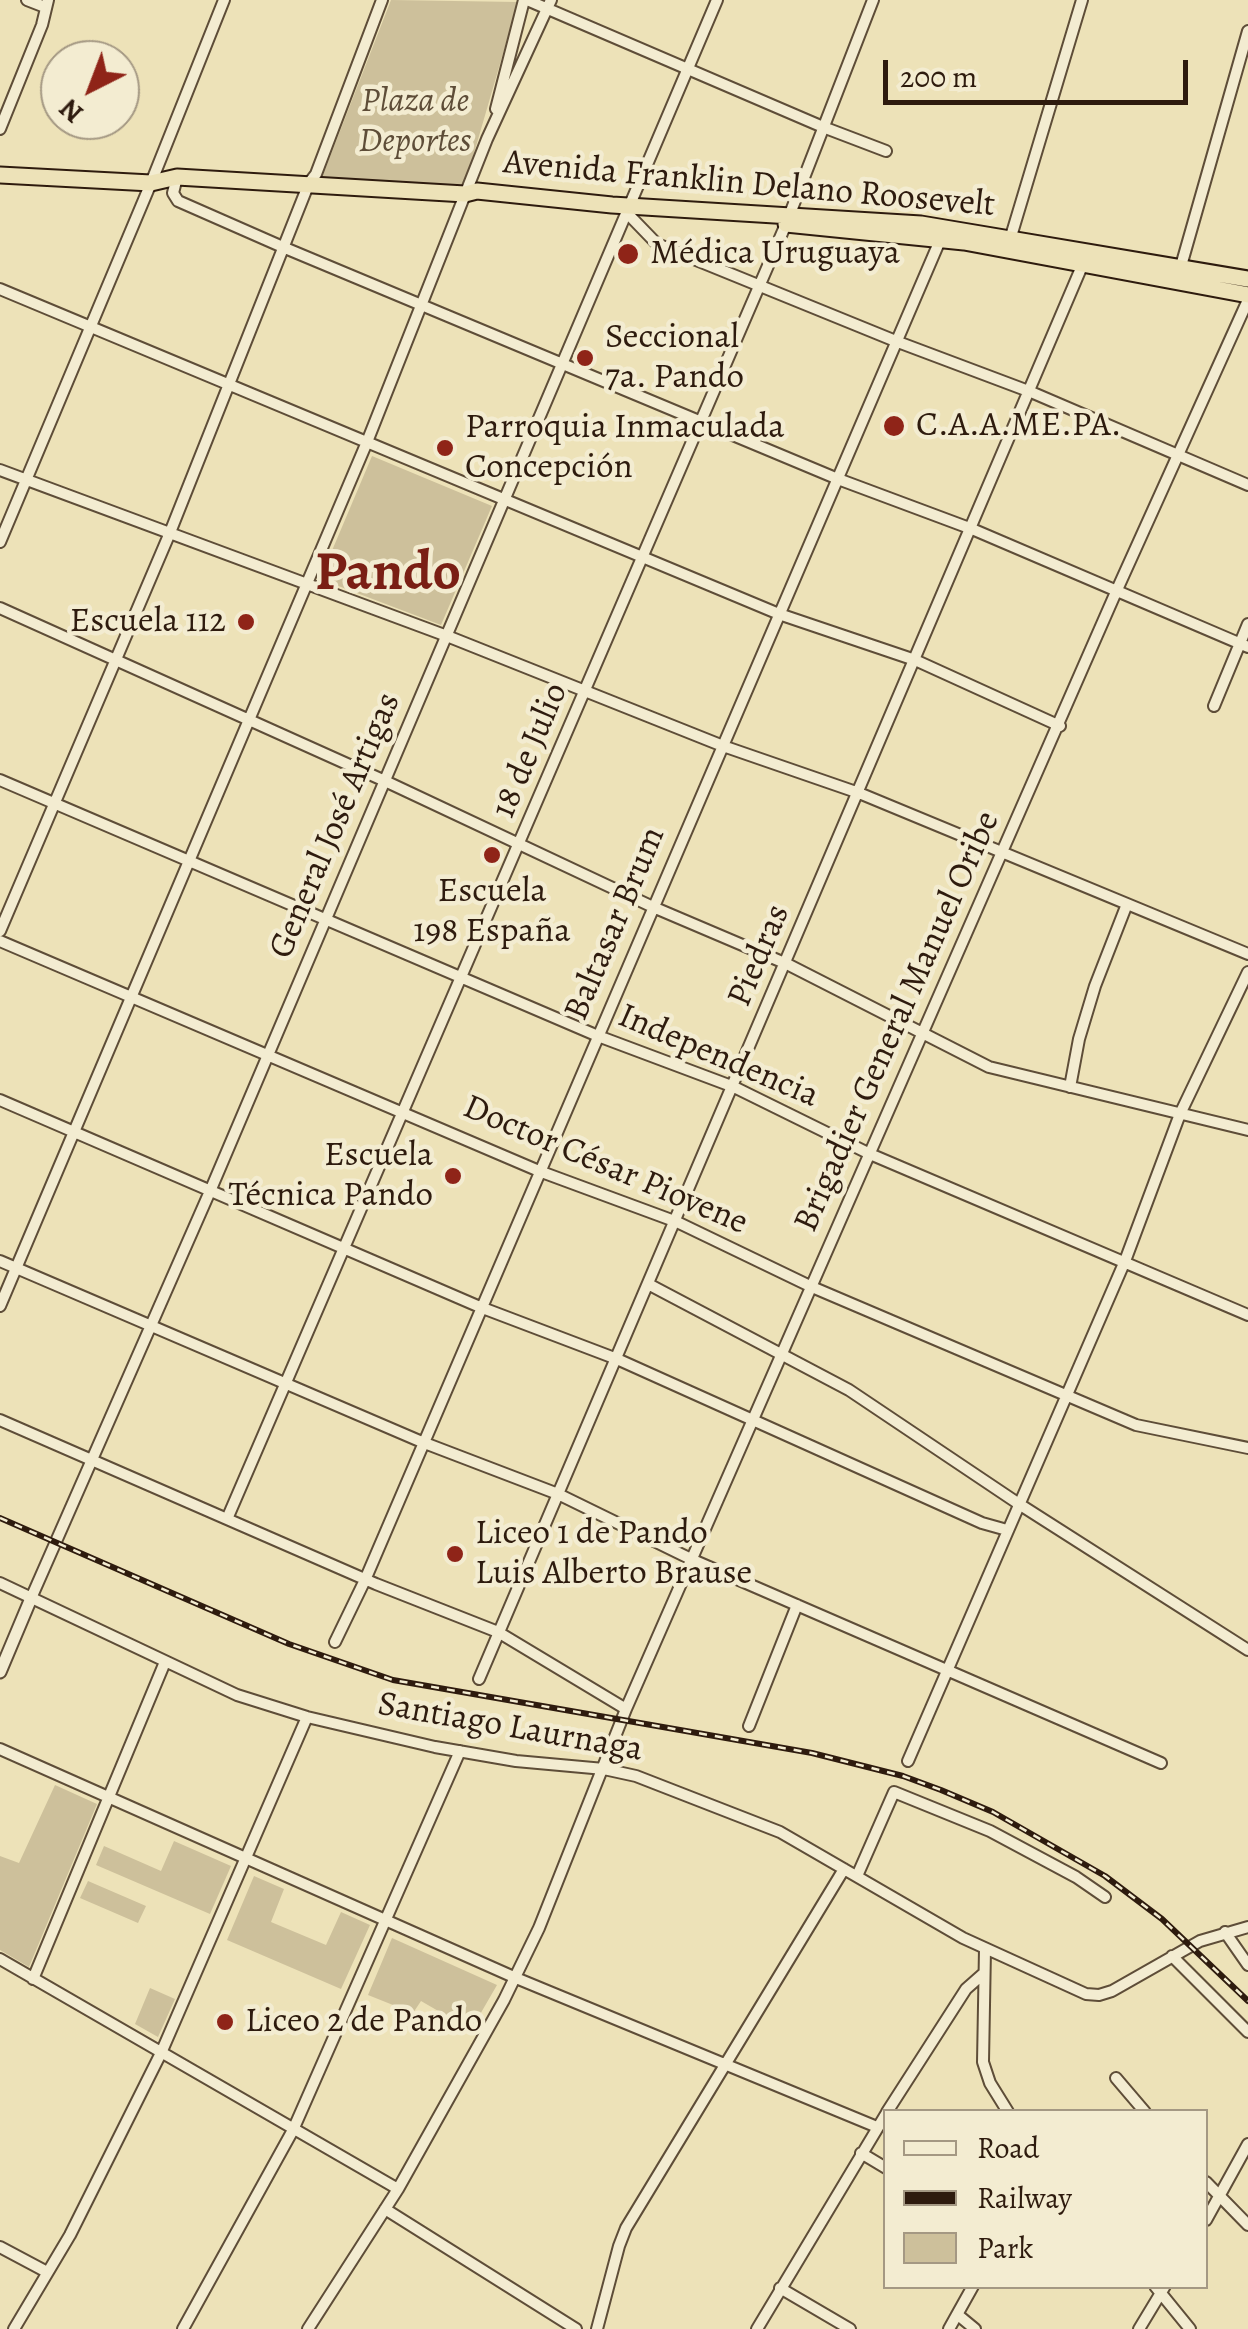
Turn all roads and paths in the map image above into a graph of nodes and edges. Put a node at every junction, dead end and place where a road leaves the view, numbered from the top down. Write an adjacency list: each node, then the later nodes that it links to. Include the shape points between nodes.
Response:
1 (27, 0): 8 (street)
2 (224, 0): 19 (street)
3 (382, 0): 18 (street)
4 (526, 0): 9 (street); 14 (street)
5 (717, 0): 11 (street, General José Artigas)
6 (873, 0): 12 (street, 18 de Julio)
7 (1082, 0): 24 (street)
8 (46, 4): 13 (street)
9 (550, 4): 11 (street); 14 (street)
10 (1248, 31): 27 (street)
11 (689, 69): 12 (street); 21 (street, General José Artigas)
12 (822, 128): 15 (street); 22 (street, 18 de Julio)
13 (0, 129)
14 (488, 138): 20 (street)
15 (886, 151)
16 (0, 175): 19 (highway, Avenida Franklin Delano Roosevelt)
17 (177, 177): 18 (highway, Avenida Franklin Delano Roosevelt); 19 (highway, Avenida Franklin Delano Roosevelt); 25 (street, via 178,200)
18 (309, 182): 20 (highway, Avenida Franklin Delano Roosevelt); 25 (street)
19 (151, 183): 33 (street)
20 (465, 194): 21 (highway, Avenida Franklin Delano Roosevelt); 32 (street)
21 (628, 210): 22 (highway, Avenida Franklin Delano Roosevelt); 29 (street, via 657,244); 35 (street, General José Artigas)
22 (787, 219): 23 (highway, Avenida Franklin Delano Roosevelt); 29 (street, 18 de Julio)
23 (942, 234): 24 (highway, Avenida Franklin Delano Roosevelt); 34 (street, Baltasar Brum)
24 (1009, 244): 26 (highway, Avenida Franklin Delano Roosevelt)
25 (284, 248): 32 (street); 36 (street)
26 (1085, 258): 27 (highway); 31 (highway); 37 (street, Piedras)
27 (1181, 266): 28 (highway)
28 (1248, 279)
29 (758, 284): 34 (street); 38 (street, 18 de Julio)
30 (0, 290): 33 (street)
31 (1248, 297): 40 (street, Brigadier General Manuel Oribe)
32 (423, 306): 35 (street); 39 (street)
33 (89, 328): 36 (street); 43 (street)
34 (898, 342): 37 (street); 42 (street, Baltasar Brum)
35 (564, 364): 38 (street); 45 (street, General José Artigas)
36 (228, 384): 39 (street); 47 (street)
37 (1031, 392): 40 (street); 46 (street, Piedras)
38 (700, 419): 42 (street); 49 (street, 18 de Julio)
39 (367, 442): 45 (street); 50 (street)
40 (1178, 456): 44 (street); 51 (street, Brigadier General Manuel Oribe)
41 (0, 470): 43 (street)
42 (838, 479): 46 (street); 53 (street, Baltasar Brum)
43 (26, 480): 47 (street); 48 (street)
44 (1248, 485)
45 (506, 499): 49 (street); 55 (street, General José Artigas)
46 (972, 530): 51 (street); 58 (street, Piedras)
47 (169, 535): 50 (street); 57 (street)
48 (0, 542)
49 (642, 556): 53 (street); 59 (street, 18 de Julio)
50 (306, 586): 55 (street); 61 (street)
51 (1116, 592): 56 (street); 62 (street, Brigadier General Manuel Oribe)
52 (0, 608): 57 (street)
53 (779, 614): 58 (street); 63 (street, Baltasar Brum)
54 (1248, 624): 56 (street)
55 (447, 636): 59 (street); 65 (street, General José Artigas)
56 (1244, 645): 60 (street)
57 (116, 660): 61 (street); 67 (street)
58 (915, 660): 62 (street); 66 (street, Piedras)
59 (586, 692): 63 (street); 68 (street, 18 de Julio)
60 (1214, 706)
61 (250, 720): 65 (street); 70 (street)
62 (1060, 726): 69 (street, Brigadier General Manuel Oribe)
63 (723, 746): 66 (street); 72 (street, Baltasar Brum)
64 (0, 780): 67 (street, Independencia)
65 (385, 781): 68 (street); 73 (street, General José Artigas)
66 (859, 793): 69 (street); 77 (street, Piedras)
67 (54, 803): 70 (street, Independencia); 74 (street)
68 (521, 844): 72 (street); 79 (street, 18 de Julio)
69 (1001, 854): 71 (street); 81 (street, Brigadier General Manuel Oribe)
70 (191, 860): 73 (street, Independencia); 80 (street)
71 (1128, 904): 76 (street); 85 (street, via 1095,986)
72 (653, 907): 77 (street); 82 (street, Baltasar Brum)
73 (326, 918): 79 (street, Independencia); 83 (street, General José Artigas)
74 (0, 931)
75 (0, 941): 80 (street, Doctor César Piovene)
76 (1248, 954)
77 (787, 964): 81 (street); 84 (street, Piedras)
78 (1248, 972): 88 (street)
79 (463, 978): 82 (street, Independencia); 87 (street, 18 de Julio)
80 (132, 997): 83 (street, Doctor César Piovene); 90 (street)
81 (923, 1034): 85 (street, via 989,1066); 91 (street, Brigadier General Manuel Oribe)
82 (598, 1036): 84 (street, Independencia); 92 (street, Baltasar Brum)
83 (268, 1053): 87 (street, Doctor César Piovene); 93 (street, General José Artigas)
84 (734, 1086): 91 (street, Independencia); 94 (street, Piedras)
85 (1070, 1087): 88 (street)
86 (0, 1100): 90 (street)
87 (404, 1111): 92 (street, Doctor César Piovene); 95 (street, 18 de Julio)
88 (1180, 1114): 89 (street); 97 (street)
89 (1248, 1130)
90 (74, 1132): 93 (street); 98 (street)
91 (870, 1154): 97 (street, Independencia); 100 (street, Brigadier General Manuel Oribe)
92 (539, 1170): 94 (street, Doctor César Piovene); 102 (street, Baltasar Brum)
93 (211, 1190): 95 (street); 104 (street, General José Artigas)
94 (676, 1222): 99 (street, Piedras); 100 (street, Doctor César Piovene)
95 (346, 1248): 102 (street); 107 (street, 18 de Julio)
96 (0, 1261): 98 (street)
97 (1125, 1261): 103 (street, Independencia); 108 (street)
98 (17, 1268): 101 (street); 104 (street)
99 (650, 1285): 105 (street); 106 (street, Piedras)
100 (812, 1287): 105 (street, Brigadier General Manuel Oribe); 108 (street, Doctor César Piovene)
101 (0, 1306)
102 (480, 1307): 106 (street); 111 (street, Baltasar Brum)
103 (1248, 1315)
104 (151, 1326): 107 (street); 113 (street, General José Artigas)
105 (782, 1354): 110 (street, Brigadier General Manuel Oribe); 115 (street, via 849,1390)
106 (617, 1360): 110 (street); 114 (street, Piedras)
107 (287, 1384): 111 (street); 116 (street, 18 de Julio)
108 (1066, 1396): 112 (street, Doctor César Piovene, via 1148,1429); 115 (street)
109 (0, 1420): 113 (street)
110 (752, 1422): 117 (street); 118 (street, Brigadier General Manuel Oribe)
111 (422, 1442): 114 (street); 119 (street, Baltasar Brum)
112 (1248, 1448)
113 (92, 1460): 116 (street); 121 (street, General José Artigas)
114 (558, 1494): 118 (street); 123 (street, Piedras)
115 (1019, 1504): 117 (street); 125 (street)
116 (227, 1520): 119 (street)
117 (1007, 1530): 127 (street)
118 (692, 1560): 122 (street); 130 (street, Brigadier General Manuel Oribe)
119 (365, 1580): 123 (street); 124 (street, Baltasar Brum)
120 (0, 1583): 121 (street, Santiago Laurnaga)
121 (32, 1596): 126 (street, Santiago Laurnaga); 128 (street, General José Artigas)
122 (797, 1604): 127 (street); 132 (street)
123 (498, 1632): 129 (street, Piedras); 130 (street)
124 (335, 1642)
125 (1248, 1650)
126 (165, 1662): 131 (street, Santiago Laurnaga); 138 (street)
127 (947, 1670): 135 (street); 136 (street)
128 (0, 1672)
129 (480, 1679)
130 (626, 1709): 137 (street, Brigadier General Manuel Oribe)
131 (308, 1717): 134 (street, Santiago Laurnaga); 139 (street)
132 (749, 1726)
133 (0, 1748): 138 (street)
134 (460, 1751): 137 (street, Santiago Laurnaga); 143 (street)
135 (908, 1761)
136 (1161, 1763)
137 (604, 1768): 140 (street, Santiago Laurnaga, via 780,1832); 151 (street, Brigadier General Manuel Oribe)
138 (108, 1798): 139 (street); 152 (street)
139 (246, 1859): 143 (street); 154 (street)
140 (844, 1869): 141 (street, Santiago Laurnaga); 155 (street)
141 (857, 1876): 142 (street, via 894,1792 990,1831); 146 (street, Santiago Laurnaga)
142 (1105, 1897)
143 (385, 1920): 151 (street); 162 (street)
144 (1248, 1927): 145 (street)
145 (1226, 1932): 147 (street); 149 (street)
146 (985, 1949): 147 (street, Santiago Laurnaga, via 1099,1995); 150 (street)
147 (1172, 1956): 153 (street)
148 (0, 1959): 152 (street)
149 (1248, 1965)
150 (982, 1974): 157 (street); 158 (street, via 983,2062)
151 (516, 1978): 155 (street); 167 (street, Brigadier General Manuel Oribe)
152 (33, 1979): 154 (street)
153 (1248, 2032)
154 (161, 2053): 162 (street); 173 (street)
155 (727, 2064): 161 (street); 182 (street, via 626,2228)
156 (1116, 2078): 159 (street)
157 (889, 2109)
158 (1006, 2109)
159 (1142, 2109)
160 (883, 2118): 161 (street)
161 (877, 2127): 164 (street)
162 (293, 2130): 167 (street); 179 (street)
163 (1248, 2144): 168 (street)
164 (861, 2153): 165 (street); 174 (street)
165 (883, 2166)
166 (1208, 2184): 168 (street)
167 (398, 2188): 169 (street, Brigadier General Manuel Oribe)
168 (1219, 2198): 170 (street); 171 (street)
169 (386, 2209): 180 (street, Brigadier General Manuel Oribe); 181 (street)
170 (1208, 2217)
171 (1248, 2225)
172 (0, 2248): 173 (street)
173 (48, 2272): 178 (street)
174 (780, 2288): 183 (street); 184 (street)
175 (972, 2289): 177 (street)
176 (1160, 2289): 187 (street); 188 (street)
177 (958, 2315): 185 (street); 186 (street)
178 (14, 2329)
179 (183, 2329)
180 (308, 2329)
181 (576, 2329)
182 (597, 2329)
183 (757, 2329)
184 (850, 2329)
185 (949, 2329)
186 (975, 2329)
187 (1139, 2329)
188 (1190, 2329)

